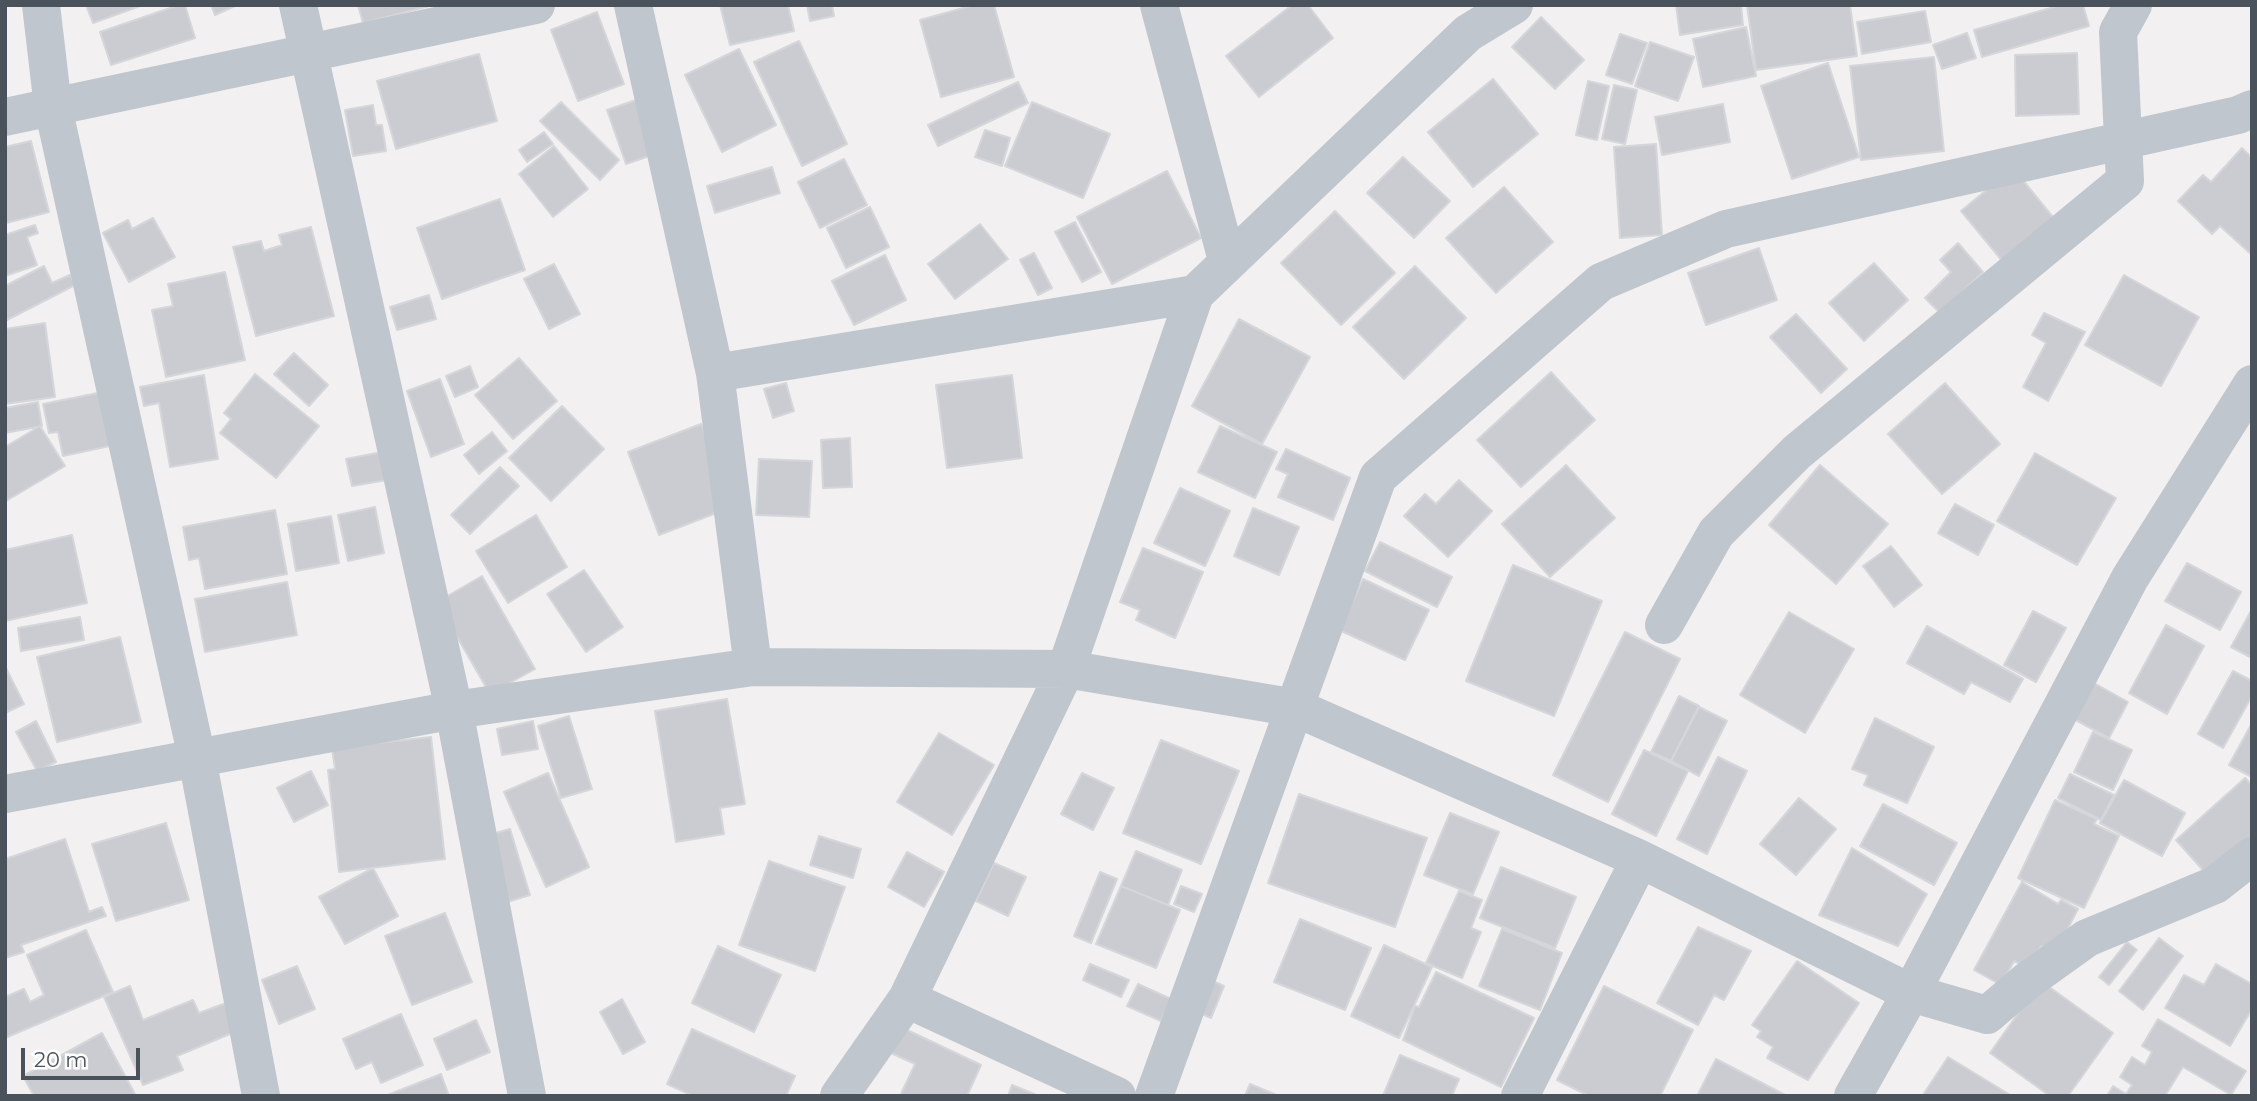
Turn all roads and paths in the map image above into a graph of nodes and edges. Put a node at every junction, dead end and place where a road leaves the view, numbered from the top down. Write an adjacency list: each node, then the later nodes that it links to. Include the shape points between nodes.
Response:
1 (41, 5): 9 (street)
2 (298, 5): 8 (street)
3 (536, 5): 8 (street)
4 (633, 5): 15 (street)
5 (1160, 5): 13 (street)
6 (1514, 5): 13 (street, via 1468,33)
7 (2133, 5): 12 (street, via 2118,32)
8 (308, 52): 9 (street); 21 (street)
9 (53, 107): 11 (street); 22 (street)
10 (2252, 109): 12 (street)
11 (5, 117)
12 (2124, 139): 17 (street, via 2125,181 1797,452 1717,533); 20 (street, via 1726,229 1601,282 1378,477)
13 (1227, 260): 14 (street)
14 (1195, 293): 15 (street); 19 (street)
15 (715, 373): 18 (street)
16 (2252, 384): 26 (street, via 2130,578)
17 (1664, 625)
18 (753, 667): 19 (street); 21 (street)
19 (1066, 670): 20 (street); 27 (street)
20 (1296, 708): 25 (street); 32 (street)
21 (454, 710): 22 (street); 29 (street)
22 (197, 758): 23 (street); 28 (street)
23 (5, 794)
24 (2252, 856): 26 (street, via 2215,885 2087,938 1987,1015)
25 (1640, 859): 26 (street); 33 (street)
26 (1911, 993): 34 (street)
27 (907, 999): 30 (street); 31 (street)
28 (261, 1096)
29 (527, 1096)
30 (839, 1096)
31 (1117, 1096)
32 (1154, 1096)
33 (1520, 1096)
34 (1853, 1096)

